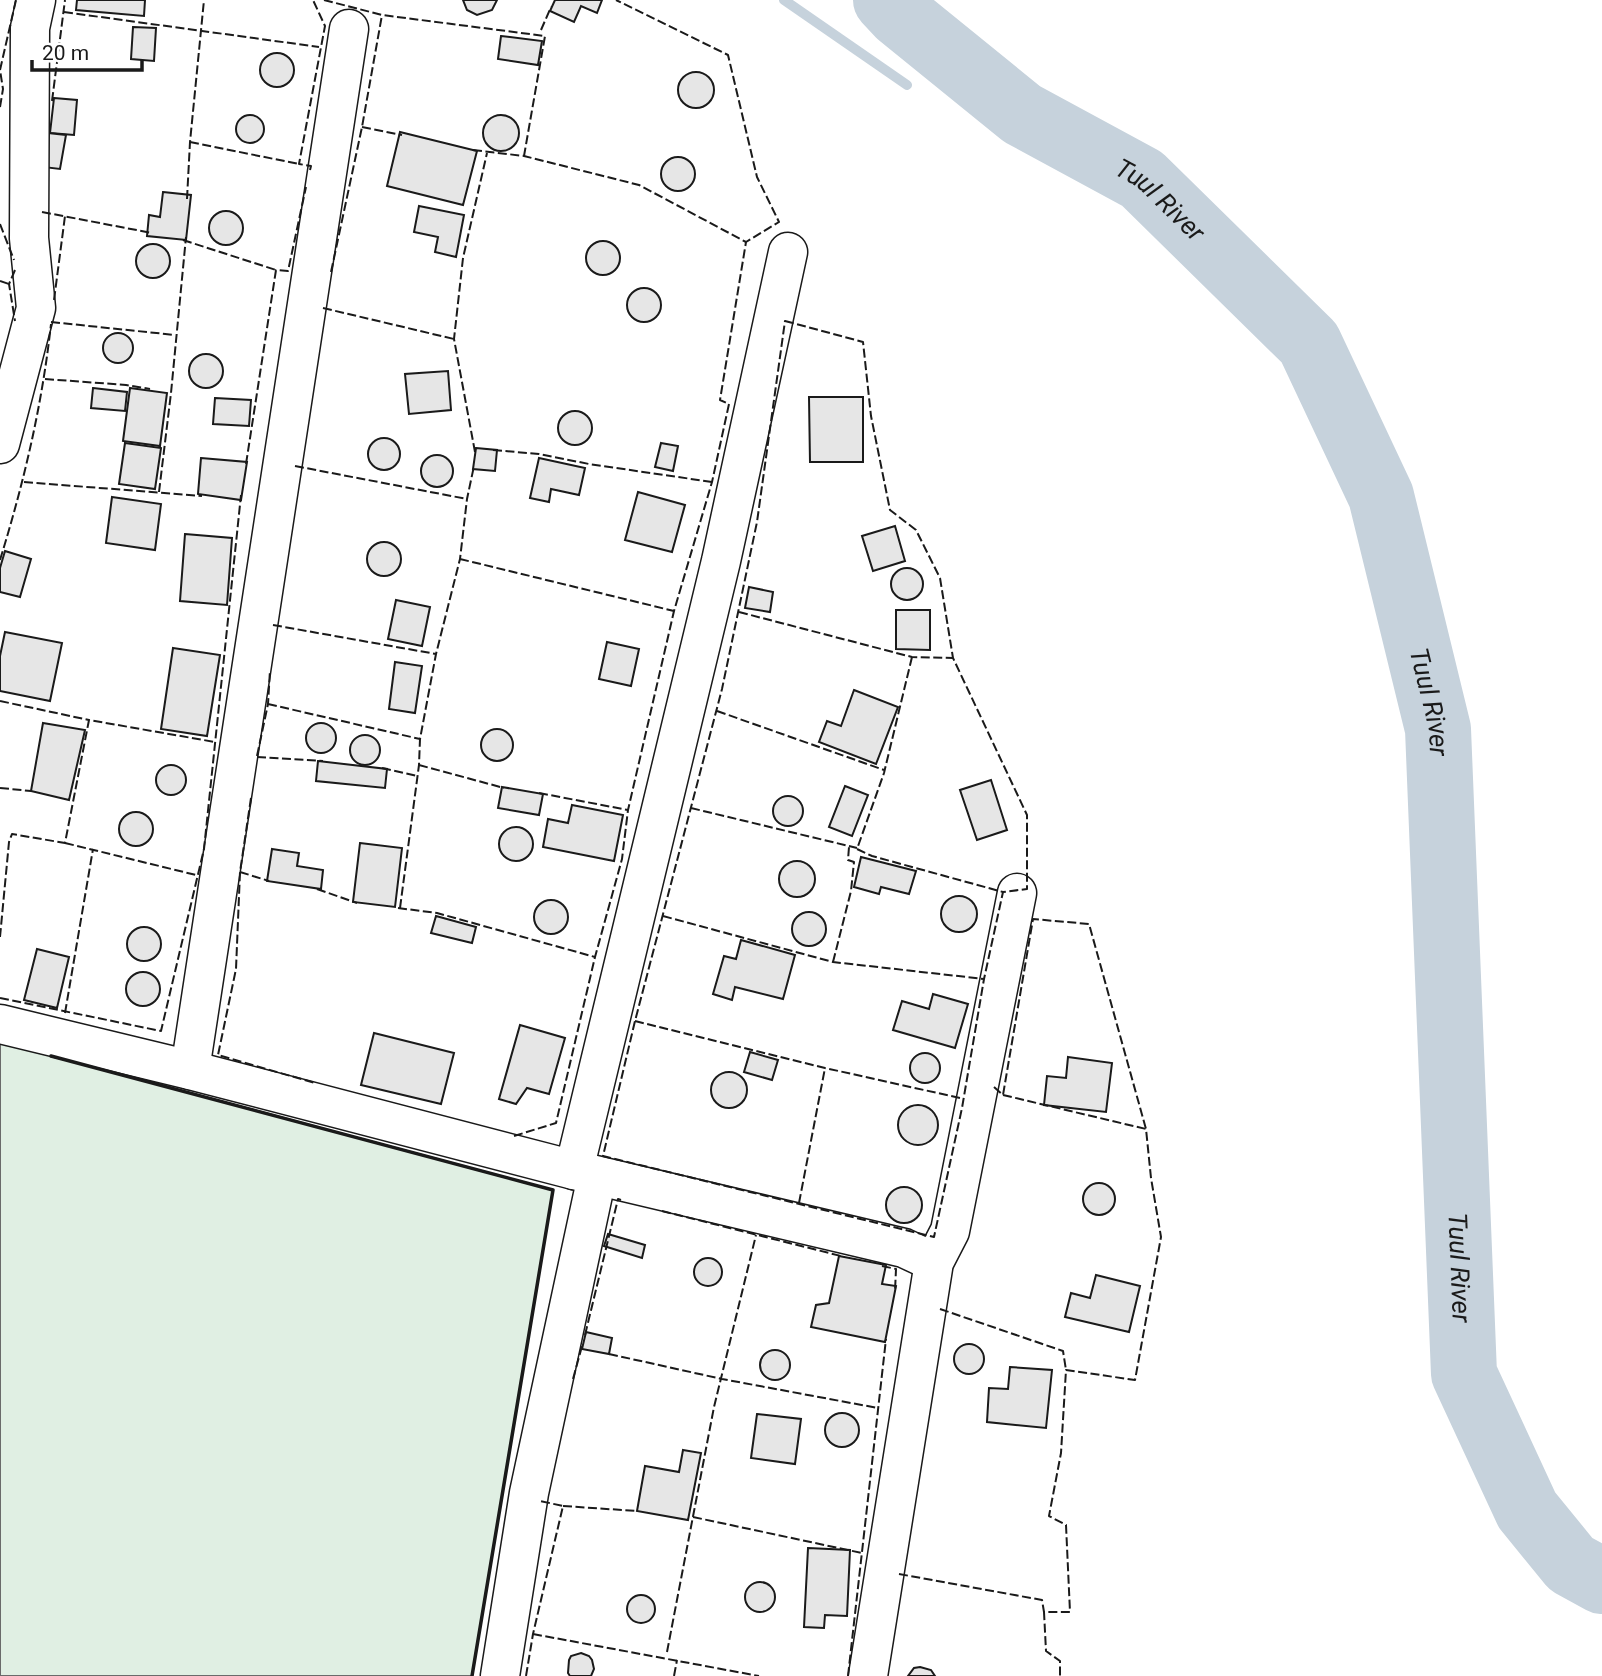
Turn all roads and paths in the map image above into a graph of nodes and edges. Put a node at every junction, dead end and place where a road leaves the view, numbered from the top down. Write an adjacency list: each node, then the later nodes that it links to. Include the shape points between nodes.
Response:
1 (36, 0): 4 (street, via 30,28 29,238 36,308)
2 (349, 29): 7 (street)
3 (788, 252): 8 (street)
4 (0, 444)
5 (1017, 892): 9 (street, via 950,1231)
6 (0, 1024): 7 (street)
7 (190, 1070): 8 (street)
8 (586, 1173): 9 (street, via 904,1248); 10 (street)
9 (934, 1262): 11 (street)
10 (500, 1676)
11 (867, 1676)

